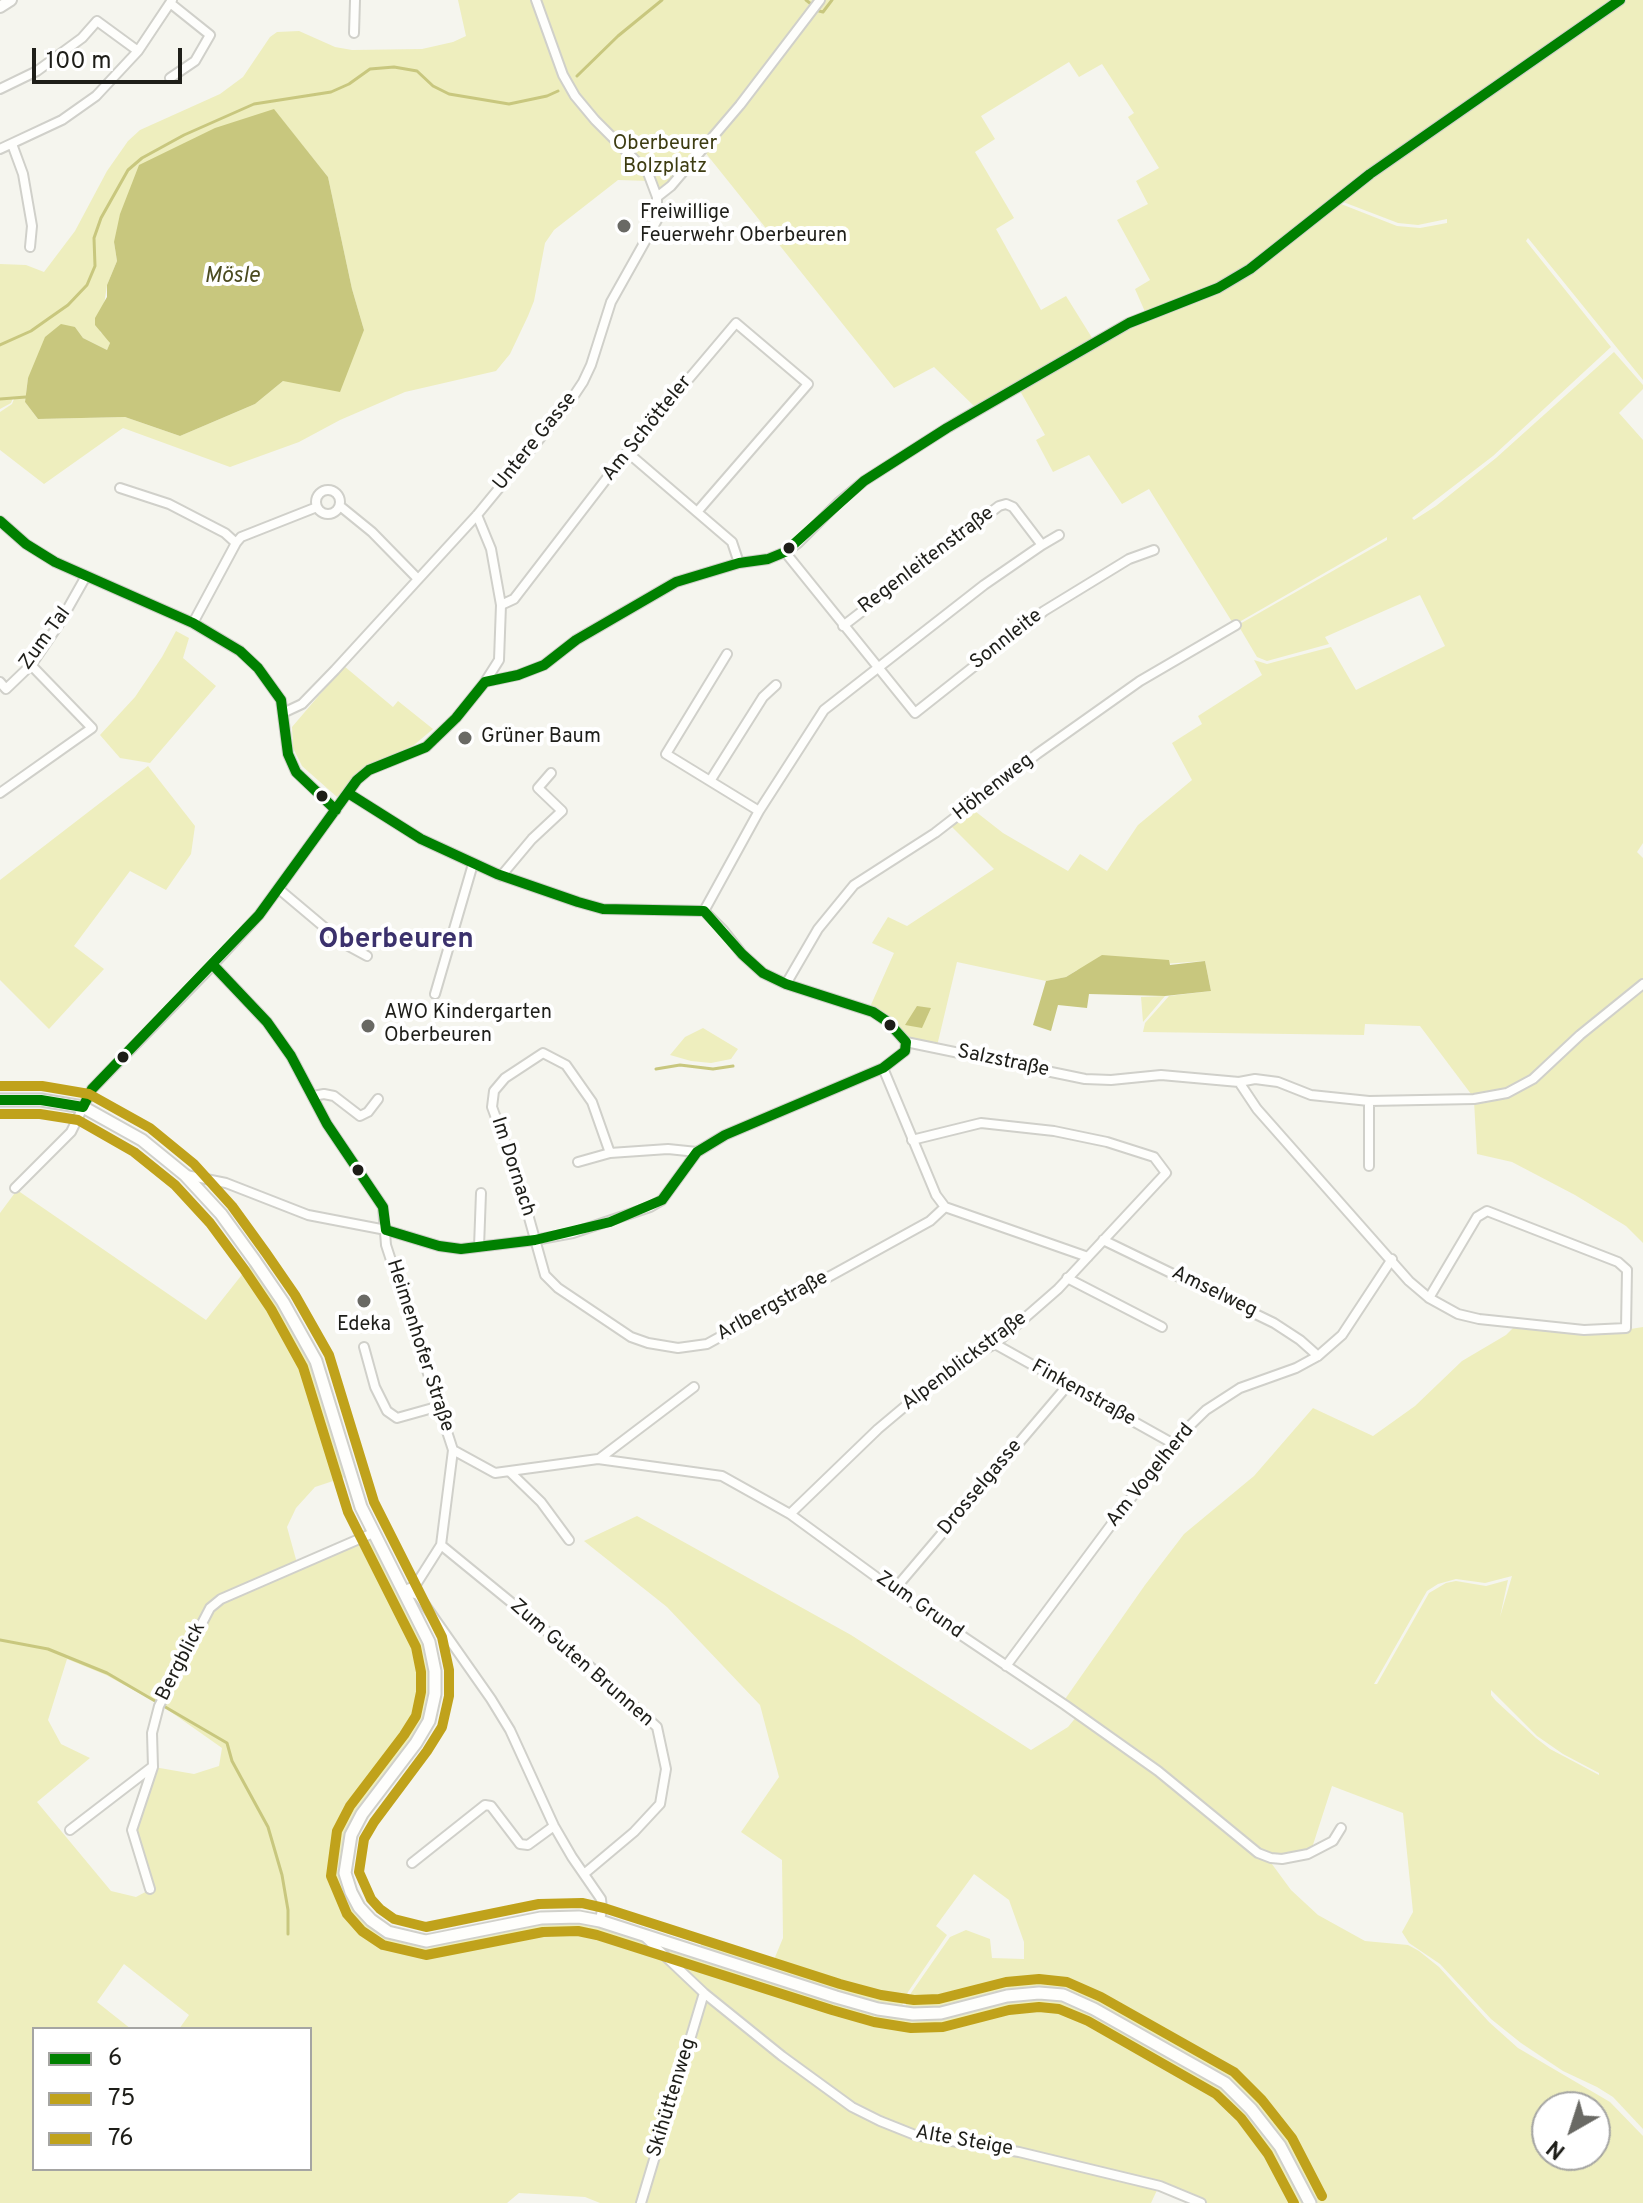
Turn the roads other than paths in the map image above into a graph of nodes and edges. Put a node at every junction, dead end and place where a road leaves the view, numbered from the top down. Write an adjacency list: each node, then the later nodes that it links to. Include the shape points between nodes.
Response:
1 (11, 0): 7 (street)
2 (355, 0): 8 (street)
3 (536, 0): 14 (street, via 575,96 648,173)
4 (820, 0): 14 (street, via 740,105)
5 (1620, 0): 27 (street, via 1370,174 1250,269 1218,288 1129,323 947,428 864,481)
6 (171, 2): 9 (street); 10 (street, via 210,35 195,61)
7 (0, 7)
8 (354, 33)
9 (138, 51): 11 (street, via 97,21 37,71); 12 (street, via 96,96)
10 (170, 78)
11 (0, 89)
12 (12, 144): 13 (street); 15 (street, via 23,174)
13 (0, 149)
14 (657, 197): 21 (street, Untere Gasse, via 657,220 611,302 583,382)
15 (30, 247)
16 (627, 452): 20 (street); 20 (street, Am Schötteler, via 736,323 808,384); 31 (street, Am Schötteler, via 514,599)
17 (120, 488): 24 (street, via 169,504)
18 (340, 506): 19 (street, via 331,514); 19 (street, via 338,494 327,490 317,496); 30 (street)
19 (317, 507): 24 (street)
20 (697, 512): 28 (street, via 732,542)
21 (477, 515): 30 (street, Untere Gasse); 31 (street, via 491,549)
22 (0, 521): 29 (street, via 26,544)
23 (1059, 535): 25 (street)
24 (236, 543): 32 (street)
25 (1042, 545): 34 (street, Regenleitenstraße, via 1013,507 999,506); 37 (street)
26 (1154, 550): 37 (street, Sonnleite, via 1129,559 1044,611 915,713)
27 (785, 552): 28 (street); 34 (street, Sonnleite)
28 (739, 563): 38 (street, via 676,582 576,640 544,665)
29 (85, 578): 32 (street); 36 (street, Zum Tal)
30 (418, 579): 41 (street, Untere Gasse, via 302,704)
31 (501, 605): 38 (street, via 499,660)
32 (193, 623): 41 (street, via 258,668)
33 (1236, 625): 54 (street, Höhenweg, via 1140,681 935,833 854,885 818,929)
34 (843, 626): 37 (street, Sonnleite)
35 (727, 654): 43 (street, via 666,754)
36 (31, 665): 40 (street, Zum Tal); 44 (street, via 92,728)
37 (879, 670): 47 (street, via 824,710)
38 (485, 682): 45 (street, via 426,747 369,770)
39 (776, 685): 43 (street)
40 (2, 688)
41 (285, 712): 46 (street, via 288,754 296,772)
42 (551, 773): 49 (street, via 538,788 562,811)
43 (710, 781): 47 (street)
44 (0, 793)
45 (348, 793): 46 (street); 48 (street, via 397,826)
46 (336, 810): 50 (street)
47 (759, 811): 51 (street)
48 (473, 864): 49 (street); 56 (street)
49 (501, 876): 51 (street, via 603,909)
50 (280, 890): 52 (street, via 343,943); 53 (street)
51 (704, 911): 54 (street, via 763,973)
52 (367, 956)
53 (213, 965): 60 (street, Heimenhofer Straße, via 267,1022); 64 (street, via 92,1089)
54 (786, 984): 57 (street, via 873,1012)
55 (1643, 984): 63 (street, Salzstraße, via 1533,1079 1507,1093 1474,1099)
56 (435, 994)
57 (906, 1042): 58 (street, via 905,1051); 59 (street, Salzstraße, via 1085,1079 1161,1075)
58 (883, 1068): 65 (street); 66 (street)
59 (1239, 1082): 63 (street, Salzstraße, via 1278,1082 1311,1095); 79 (street, via 1257,1109)
60 (313, 1096): 61 (street, via 334,1096 360,1116); 74 (street, Heimenhofer Straße, via 383,1207)
61 (378, 1099)
62 (0, 1100): 64 (main road)
63 (1369, 1101): 69 (street)
64 (83, 1107): 70 (main road, via 142,1140); 71 (street, via 71,1132)
65 (912, 1140): 73 (street); 76 (street, Alpenblickstraße, via 981,1123 1068,1134 1154,1157 1166,1173)
66 (697, 1152): 67 (street); 75 (street, via 662,1200 650,1207)
67 (610, 1153): 68 (street); 75 (street, Im Dornach, via 592,1102 566,1065 543,1053 505,1078 494,1091 492,1107)
68 (578, 1162)
69 (1369, 1166)
70 (185, 1175): 74 (street, via 226,1183 308,1215); 94 (main road, via 221,1214 308,1343)
71 (15, 1188)
72 (481, 1193): 77 (street)
73 (945, 1207): 75 (street, Arlbergstraße, via 930,1221 707,1344 678,1348 631,1337 558,1288 545,1275); 78 (street)
74 (386, 1230): 77 (street, via 439,1246); 88 (street, Heimenhofer Straße, via 386,1245)
75 (535, 1240): 77 (street)
76 (1103, 1240): 78 (street, Alpenblickstraße); 85 (street, Amselweg, via 1274,1323)
77 (479, 1247)
78 (1088, 1257): 80 (street, Alpenblickstraße)
79 (1392, 1259): 81 (street); 85 (street, Am Vogelherd, via 1342,1335)
80 (1067, 1278): 82 (street); 83 (street, Alpenblickstraße)
81 (1429, 1298): 81 (street, via 1479,1319 1584,1330 1626,1328 1627,1270 1487,1211 1477,1217)
82 (1162, 1327)
83 (995, 1344): 86 (street, Finkenstraße); 93 (street, Alpenblickstraße, via 953,1366)
84 (364, 1347): 88 (street, via 387,1411 397,1418)
85 (1318, 1356): 89 (street, Am Vogelherd, via 1240,1388 1206,1410)
86 (1068, 1385): 89 (street, Finkenstraße); 98 (street, Drosselgasse)
87 (694, 1387): 91 (street)
88 (440, 1406): 90 (street, Heimenhofer Straße)
89 (1172, 1443): 99 (street, Am Vogelherd)
90 (453, 1450): 92 (street, Zum Grund, via 482,1468); 96 (street, Heimenhofer Straße)
91 (598, 1459): 92 (street, Zum Grund); 93 (street, Zum Grund, via 722,1476)
92 (510, 1472): 95 (street)
93 (790, 1514): 98 (street, Zum Grund)
94 (373, 1533): 97 (main road); 100 (street, Bergblick, via 210,1608 160,1704 152,1733)
95 (569, 1540)
96 (441, 1545): 97 (street, Heimenhofer Straße, via 415,1586); 105 (street, Zum Guten Brunnen, via 657,1727 666,1769 660,1804)
97 (405, 1590): 101 (street, via 418,1595 491,1699); 107 (main road, via 429,1642 435,1694 429,1721 351,1835 345,1873 359,1907 388,1932 426,1941 541,1918)
98 (894, 1590): 99 (street, Zum Grund)
99 (1006, 1666): 102 (street, Zum Grund, via 1158,1771 1258,1853 1282,1859 1308,1854 1333,1841)
100 (153, 1767): 103 (street); 106 (street, Bergblick, via 132,1830)
101 (554, 1826): 104 (street, via 528,1845 520,1844 485,1805); 105 (street)
102 (1341, 1828)
103 (70, 1830)
104 (412, 1863)
105 (584, 1874): 107 (street, via 601,1899)
106 (150, 1889)
107 (600, 1921): 108 (main road)
108 (643, 1935): 109 (street, Alte Steige); 112 (main road, via 878,2009 941,2013 1007,1996 1063,1995 1225,2083 1280,2146)
109 (704, 1993): 110 (street, Skihüttenweg); 111 (street, Alte Steige, via 852,2107 880,2121 915,2135 1019,2152 1145,2182)
110 (641, 2203)
111 (1201, 2203)
112 (1310, 2203)

